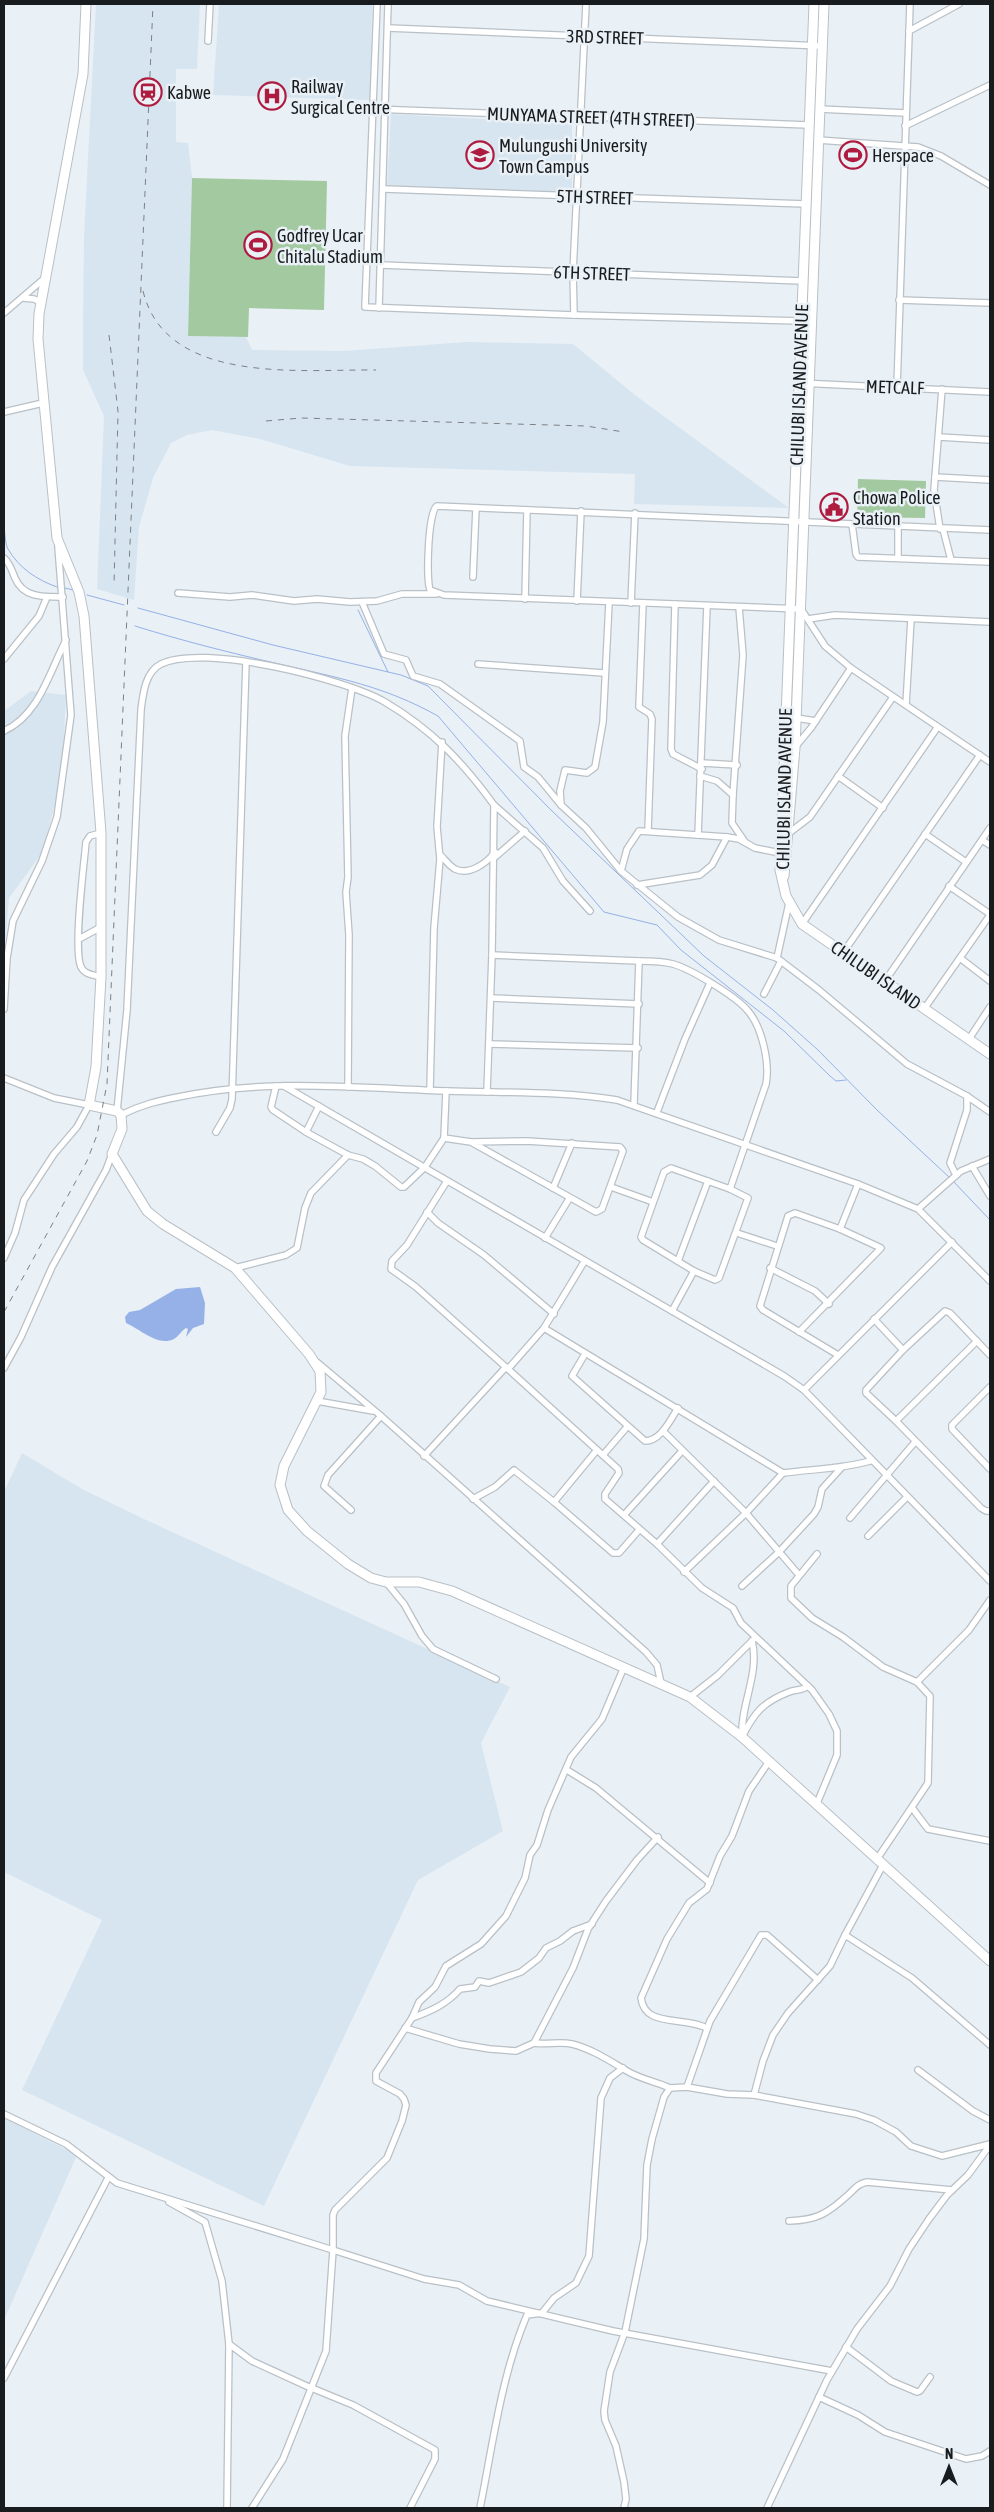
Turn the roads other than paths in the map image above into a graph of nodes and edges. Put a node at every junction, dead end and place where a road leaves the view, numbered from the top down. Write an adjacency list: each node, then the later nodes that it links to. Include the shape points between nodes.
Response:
1 (86, 4): 31 (street, via 83,74)
2 (210, 4): 13 (street)
3 (377, 4): 16 (street)
4 (388, 4): 10 (street)
5 (586, 4): 12 (street)
6 (814, 4): 14 (street, CHILUBI ISLAND AVENUE)
7 (824, 4): 14 (street, CHILUBI ISLAND AVENUE)
8 (910, 4): 11 (street)
9 (959, 4): 11 (street)
10 (388, 28): 12 (street, 3RD STREET); 18 (street)
11 (909, 31): 19 (street)
12 (584, 36): 14 (street, 3RD STREET); 20 (street)
13 (208, 41)
14 (817, 46): 17 (street, CHILUBI ISLAND AVENUE); 21 (street, CHILUBI ISLAND AVENUE)
15 (990, 85): 22 (street)
16 (373, 109): 18 (street, MUNYAMA STREET (4TH STREET)); 37 (street, via 364,306)
17 (819, 109): 19 (street); 23 (street, CHILUBI ISLAND AVENUE)
18 (386, 110): 20 (street, MUNYAMA STREET (4TH STREET)); 26 (street)
19 (906, 113): 22 (street)
20 (581, 117): 21 (street, MUNYAMA STREET (4TH STREET)); 27 (street)
21 (809, 125): 28 (street, CHILUBI ISLAND AVENUE)
22 (906, 126): 24 (street)
23 (818, 140): 24 (street); 42 (street, CHILUBI ISLAND AVENUE)
24 (904, 146): 25 (street, via 929,150); 34 (street)
25 (990, 185)
26 (384, 189): 27 (street, 5TH STREET); 29 (street)
27 (578, 196): 28 (street, 5TH STREET); 30 (street)
28 (806, 204): 32 (street, CHILUBI ISLAND AVENUE)
29 (381, 265): 30 (street, 6TH STREET); 37 (street)
30 (573, 272): 32 (street, 6TH STREET); 39 (street)
31 (48, 275): 33 (street); 36 (street)
32 (803, 281): 40 (street, CHILUBI ISLAND AVENUE)
33 (24, 298): 36 (street); 38 (street)
34 (899, 300): 35 (street); 43 (street)
35 (990, 303)
36 (42, 304): 46 (street, via 38,340)
37 (379, 308): 39 (street)
38 (4, 313)
39 (574, 315): 40 (street)
40 (802, 321): 41 (street, CHILUBI ISLAND AVENUE)
41 (800, 383): 42 (street, METCALF); 56 (street, CHILUBI ISLAND AVENUE)
42 (810, 384): 43 (street, METCALF); 57 (street, CHILUBI ISLAND AVENUE)
43 (897, 388): 44 (street, METCALF)
44 (942, 389): 45 (street, METCALF); 48 (street)
45 (990, 392)
46 (43, 403): 47 (street); 62 (street)
47 (4, 412)
48 (939, 438): 49 (street); 50 (street)
49 (990, 440)
50 (935, 477): 51 (street); 60 (street, via 934,500)
51 (990, 480)
52 (476, 508): 53 (street); 67 (street); 69 (street, via 442,505 433,509 428,576 430,590)
53 (527, 510): 54 (street); 72 (street)
54 (581, 512): 55 (street); 74 (street)
55 (635, 513): 56 (street); 76 (street)
56 (793, 521): 57 (street); 81 (street, CHILUBI ISLAND AVENUE)
57 (804, 521): 58 (street); 82 (street, CHILUBI ISLAND AVENUE)
58 (852, 524): 59 (street); 64 (street, via 857,556)
59 (898, 526): 60 (street); 64 (street)
60 (941, 529): 61 (street); 65 (street)
61 (990, 530)
62 (57, 538): 71 (street); 114 (street, via 79,592 84,616)
63 (4, 558): 70 (street, via 19,587 31,594)
64 (898, 558): 65 (street)
65 (951, 560): 66 (street)
66 (990, 562)
67 (473, 577)
68 (178, 593): 73 (street)
69 (436, 594): 72 (street); 73 (street, via 402,594)
70 (47, 597): 71 (street); 87 (street, via 39,616)
71 (63, 598): 86 (street)
72 (525, 599): 74 (street)
73 (362, 602): 109 (street, via 384,654 406,660 413,676 440,684 520,741 524,768 538,777)
74 (577, 602): 75 (street)
75 (609, 603): 76 (street); 91 (street)
76 (631, 603): 77 (street)
77 (643, 604): 78 (street); 113 (street, via 639,707 652,719)
78 (674, 604): 79 (street); 104 (street, via 671,749 673,754)
79 (707, 606): 80 (street); 104 (street)
80 (739, 607): 81 (street); 103 (street, via 743,655 738,696)
81 (790, 608): 82 (street); 122 (street, CHILUBI ISLAND AVENUE)
82 (801, 609): 83 (street); 95 (street, CHILUBI ISLAND AVENUE)
83 (808, 619): 84 (street, via 835,615); 90 (street, via 825,646)
84 (911, 619): 85 (street); 94 (street)
85 (990, 622)
86 (66, 640): 98 (street, via 33,707 15,726); 141 (street, via 71,715 57,817 42,861 13,921)
87 (4, 659)
88 (246, 662): 92 (street); 158 (street); 169 (street, via 208,656 172,660 154,669 144,691)
89 (478, 664): 91 (street)
90 (851, 668): 93 (street); 96 (street)
91 (604, 673): 109 (street, via 603,722 595,768 587,773 565,770 560,791)
92 (352, 688): 99 (street, via 385,702); 159 (street, via 345,736)
93 (894, 697): 94 (street); 106 (street)
94 (906, 705): 97 (street)
95 (796, 718): 96 (street); 100 (street, CHILUBI ISLAND AVENUE)
96 (816, 721): 100 (street)
97 (938, 728): 101 (street); 110 (street)
98 (4, 731)
99 (442, 742): 108 (street); 123 (street, via 437,827)
100 (794, 748): 115 (street, CHILUBI ISLAND AVENUE)
101 (980, 755): 102 (street); 117 (street)
102 (990, 762)
103 (737, 765): 104 (street); 107 (street)
104 (702, 766): 105 (street)
105 (700, 776): 107 (street, via 718,781); 116 (street)
106 (838, 776): 110 (street); 115 (street, via 810,816)
107 (733, 795): 120 (street, via 732,823)
108 (494, 805): 112 (street); 124 (street)
109 (561, 805): 126 (street, via 586,828)
110 (883, 808): 133 (street)
111 (990, 828): 119 (street)
112 (525, 831): 124 (street); 131 (street, via 547,853 563,881)
113 (648, 831): 116 (street); 126 (street, via 639,831 633,839 623,860)
114 (102, 833): 134 (street); 135 (street, via 90,836 86,842)
115 (789, 833): 127 (street, CHILUBI ISLAND AVENUE)
116 (698, 834): 118 (street)
117 (925, 834): 125 (street); 136 (street)
118 (727, 837): 120 (street); 128 (street, via 712,865 700,875)
119 (982, 840): 121 (street); 125 (street)
120 (746, 843): 122 (street)
121 (990, 845)
122 (780, 853): 127 (street, CHILUBI ISLAND AVENUE)
123 (440, 855): 124 (street, via 454,868 464,870 483,865); 160 (street, via 434,928)
124 (494, 855): 137 (street)
125 (966, 862): 129 (street)
126 (622, 871): 128 (street)
127 (783, 879): 130 (street, CHILUBI ISLAND)
128 (637, 885): 139 (street, via 694,927 719,940)
129 (949, 886): 132 (street); 144 (street)
130 (789, 903): 133 (street, CHILUBI ISLAND); 139 (street)
131 (590, 911)
132 (990, 914): 138 (street)
133 (802, 924): 136 (street, CHILUBI ISLAND)
134 (101, 927): 135 (street); 142 (street)
135 (79, 939): 142 (street, via 81,968)
136 (843, 953): 144 (street, CHILUBI ISLAND)
137 (492, 955): 140 (street); 147 (street)
138 (960, 958): 143 (street); 151 (street)
139 (779, 960): 146 (street); 163 (street, via 907,1064)
140 (639, 961): 145 (street, via 674,964); 148 (street)
141 (5, 976): 150 (street)
142 (100, 977): 165 (street, via 96,1067)
143 (990, 980)
144 (884, 981): 151 (street, CHILUBI ISLAND)
145 (710, 983): 167 (street); 175 (street, via 748,1011 767,1055 769,1070 766,1084)
146 (764, 994)
147 (491, 998): 148 (street); 153 (street)
148 (639, 1004): 154 (street)
149 (990, 1008): 152 (street)
150 (4, 1009)
151 (924, 1009): 152 (street, CHILUBI ISLAND)
152 (969, 1039): 155 (street, CHILUBI ISLAND)
153 (490, 1044): 154 (street); 162 (street)
154 (638, 1048): 164 (street)
155 (990, 1054)
156 (4, 1078): 165 (street, via 54,1098)
157 (279, 1086): 158 (street); 159 (street); 166 (street); 171 (street, via 271,1107)
158 (232, 1087): 169 (street, via 146,1104); 170 (street, via 230,1108)
159 (348, 1087): 160 (street)
160 (430, 1090): 161 (street)
161 (446, 1091): 162 (street); 172 (street)
162 (487, 1092): 164 (street, via 599,1097)
163 (967, 1096): 168 (street); 181 (street, via 967,1110 950,1163)
164 (634, 1104): 167 (street)
165 (89, 1106): 169 (street); 198 (street, via 78,1127 54,1154 24,1200 16,1233)
166 (319, 1106): 171 (street); 180 (street)
167 (657, 1112): 175 (street)
168 (990, 1112)
169 (119, 1113): 176 (street, via 122,1129)
170 (216, 1132)
171 (306, 1132): 177 (street)
172 (444, 1138): 173 (street); 180 (street)
173 (471, 1142): 174 (street); 186 (street)
174 (572, 1143): 185 (street, via 622,1149); 186 (street)
175 (746, 1143): 184 (street); 187 (street)
176 (112, 1154): 201 (street, via 147,1211); 217 (street, via 52,1267)
177 (348, 1155): 180 (street, via 369,1162 401,1187); 201 (street, via 312,1190 297,1248 286,1255)
178 (990, 1159): 179 (street)
179 (972, 1166): 181 (street); 188 (street)
180 (425, 1167): 182 (street)
181 (955, 1176): 191 (street)
182 (447, 1181): 192 (street); 195 (street)
183 (708, 1181): 187 (street); 190 (street, via 667,1169); 199 (street)
184 (858, 1184): 191 (street); 193 (street)
185 (612, 1187): 189 (street, via 599,1212); 190 (street)
186 (553, 1188): 189 (street)
187 (730, 1189): 194 (street, via 748,1198)
188 (990, 1196)
189 (569, 1199): 195 (street)
190 (653, 1202): 199 (street, via 641,1237)
191 (918, 1209): 196 (street)
192 (427, 1212): 207 (street); 218 (street, via 407,1245 392,1261 391,1269)
193 (840, 1229): 197 (street, via 791,1213); 205 (street, via 880,1246 881,1251)
194 (737, 1233): 197 (street); 203 (street, via 719,1278 711,1280)
195 (545, 1238): 200 (street)
196 (952, 1242): 204 (street); 208 (street)
197 (777, 1246): 202 (street)
198 (4, 1258)
199 (678, 1261): 203 (street)
200 (584, 1262): 206 (street); 207 (street)
201 (235, 1268): 216 (street)
202 (770, 1268): 205 (street, via 815,1291); 210 (street, via 760,1306)
203 (694, 1271): 206 (street)
204 (990, 1281)
205 (829, 1304): 210 (street)
206 (672, 1311): 220 (street)
207 (554, 1314): 209 (street)
208 (874, 1319): 212 (street); 214 (street)
209 (544, 1328): 213 (street); 218 (street)
210 (799, 1332): 214 (street)
211 (977, 1342): 212 (street, via 945,1311); 215 (street); 225 (street)
212 (903, 1350): 225 (street, via 866,1390)
213 (585, 1354): 222 (street); 226 (street, via 572,1376)
214 (838, 1354): 220 (street)
215 (990, 1355)
216 (316, 1362): 221 (street, via 321,1385); 223 (street)
217 (4, 1368)
218 (508, 1368): 229 (street); 232 (street)
219 (990, 1387): 235 (street, via 952,1425 952,1429)
220 (804, 1390): 233 (street)
221 (317, 1401): 223 (street); 255 (street, via 284,1466 280,1485 288,1510 298,1523 348,1564 371,1578)
222 (678, 1408): 227 (street); 236 (street)
223 (375, 1412): 224 (street)
224 (381, 1416): 232 (street); 242 (street, via 325,1481 324,1486)
225 (896, 1421): 228 (street)
226 (627, 1427): 227 (street, via 645,1441 651,1441); 231 (street)
227 (663, 1431): 230 (street)
228 (915, 1442): 237 (street); 243 (street, via 981,1508)
229 (597, 1450): 231 (street); 241 (street)
230 (682, 1451): 238 (street); 245 (street)
231 (603, 1455): 245 (street, via 619,1473 604,1497)
232 (424, 1456): 240 (street)
233 (870, 1460): 234 (street); 237 (street)
234 (842, 1467): 236 (street, via 816,1467); 250 (street, via 822,1489 814,1514)
235 (990, 1469)
236 (783, 1473): 244 (street)
237 (886, 1476): 239 (street); 246 (street)
238 (714, 1481): 244 (street); 249 (street)
239 (907, 1497): 248 (street); 254 (street)
240 (473, 1499): 241 (street, via 495,1487 514,1470); 262 (street, via 646,1652 657,1665)
241 (554, 1502): 247 (street, via 612,1553 619,1553)
242 (351, 1510)
243 (990, 1511)
244 (746, 1513): 250 (street); 252 (street)
245 (624, 1515): 247 (street)
246 (850, 1518)
247 (640, 1530): 249 (street)
248 (868, 1536)
249 (657, 1544): 252 (street)
250 (779, 1552): 253 (street); 256 (street)
251 (817, 1554): 253 (street)
252 (684, 1572): 258 (street, via 728,1604)
253 (799, 1575): 261 (street, via 790,1593 812,1618 883,1667)
254 (990, 1581)
255 (386, 1582): 259 (street, via 419,1582 452,1591); 260 (street, via 433,1649)
256 (742, 1586)
257 (990, 1600): 261 (street, via 969,1630)
258 (754, 1639): 263 (street); 264 (street, via 718,1675); 265 (street, via 756,1655 741,1722)
259 (624, 1667): 262 (street); 267 (street, via 602,1719 576,1749)
260 (496, 1679)
261 (917, 1682): 269 (street, via 930,1696 929,1775 928,1783)
262 (660, 1683): 264 (street)
263 (808, 1686): 265 (street, via 791,1691 761,1708 754,1714); 268 (street, via 829,1714 838,1739 836,1755)
264 (690, 1697): 265 (street)
265 (742, 1737): 266 (street)
266 (768, 1763): 268 (street); 273 (street, via 749,1791)
267 (567, 1770): 270 (street, via 596,1788); 278 (street, via 528,1860 525,1878 506,1916 481,1944 446,1966)
268 (815, 1804): 272 (street)
269 (913, 1809): 271 (street, via 928,1829); 272 (street)
270 (658, 1837): 273 (street); 274 (street, via 637,1860)
271 (990, 1841)
272 (880, 1862): 275 (street); 276 (street)
273 (710, 1883): 280 (street, via 703,1894 689,1903 667,1939 642,1998 645,2010 652,2016)
274 (592, 1924): 278 (street, via 573,1931 546,1948 521,1972 489,1983 479,1981 475,1987 460,1989 451,1999); 281 (street)
275 (845, 1935): 277 (street, via 830,1966); 282 (street, via 912,1978)
276 (990, 1961)
277 (818, 1980): 280 (street, via 767,1935 761,1935); 287 (street, via 773,2035)
278 (412, 2018): 279 (street)
279 (405, 2028): 281 (street, via 459,2044 490,2049 516,2051); 295 (street, via 375,2078 404,2099 406,2105 402,2120 387,2158 335,2210)
280 (708, 2028): 285 (street)
281 (534, 2043): 283 (street, via 571,2044)
282 (990, 2045)
283 (623, 2068): 286 (street); 296 (street, via 610,2078 601,2098 589,2256 576,2283 554,2298)
284 (918, 2070): 289 (street, via 966,2107)
285 (687, 2087): 286 (street); 287 (street)
286 (670, 2088): 297 (street, via 664,2096 649,2157 644,2239)
287 (754, 2095): 290 (street, via 856,2114 885,2126 910,2146 942,2156)
288 (4, 2114): 291 (street, via 66,2144)
289 (990, 2120)
290 (990, 2144): 292 (street, via 968,2175)
291 (108, 2178): 293 (street); 302 (street)
292 (952, 2190): 294 (street, via 867,2182 856,2186 824,2215); 299 (street, via 929,2219 890,2286)
293 (165, 2199): 295 (street); 298 (street, via 202,2220 208,2228 222,2281)
294 (789, 2220)
295 (333, 2250): 296 (street, via 424,2279 459,2285 487,2301); 303 (street, via 328,2340)
296 (542, 2313): 297 (street); 309 (street, via 527,2315 518,2336)
297 (625, 2332): 300 (street); 310 (street, via 610,2372 604,2411 624,2482)
298 (229, 2344): 303 (street, via 252,2361); 306 (street)
299 (846, 2347): 300 (street); 301 (street, via 891,2381 917,2392)
300 (832, 2371): 304 (street)
301 (930, 2377)
302 (4, 2378)
303 (312, 2387): 307 (street, via 283,2459); 308 (street, via 353,2405 435,2450 435,2459)
304 (820, 2397): 305 (street, via 885,2432 960,2456 971,2459); 311 (street)
305 (990, 2451)
306 (227, 2508)
307 (252, 2508)
308 (410, 2508)
309 (480, 2508)
310 (624, 2508)
311 (766, 2508)

